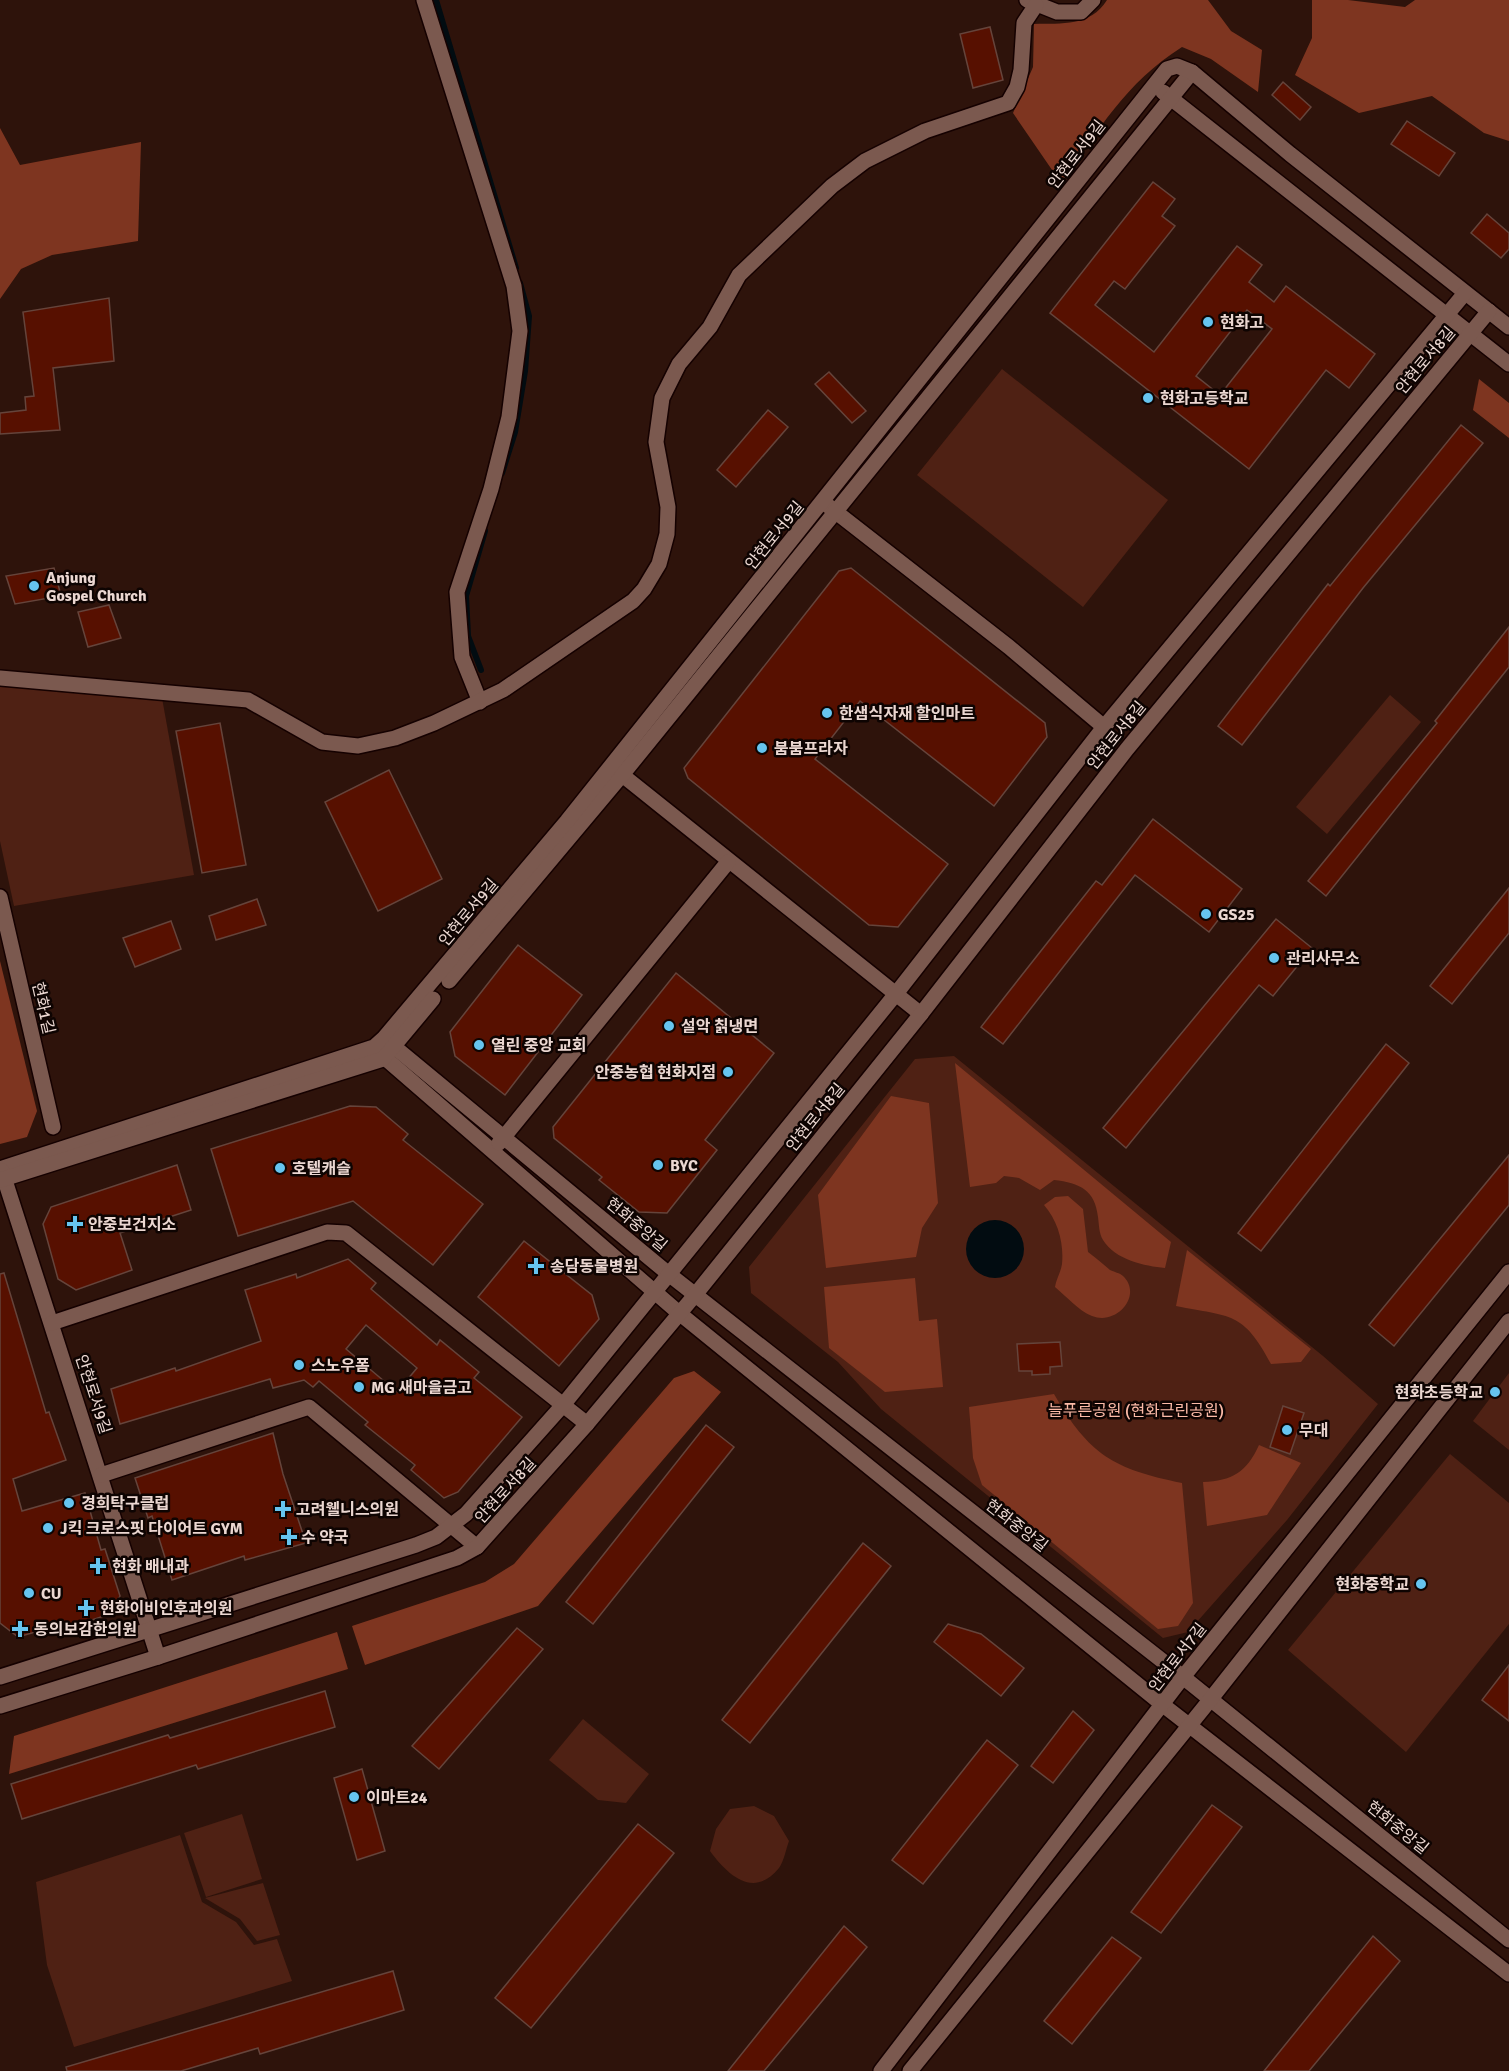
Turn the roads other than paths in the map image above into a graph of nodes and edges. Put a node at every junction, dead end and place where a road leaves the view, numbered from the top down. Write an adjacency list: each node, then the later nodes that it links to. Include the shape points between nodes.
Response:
1 (424, 0): 15 (street, via 514,286 520,331 509,417 491,489 457,592 462,657)
2 (1093, 0): 3 (street, via 1081,12 1058,12)
3 (1031, 3): 15 (street, via 1024,23 1022,70 1008,103 925,131 865,161 832,186 739,275 710,327 679,364 662,398 656,442 668,507 667,534 659,564 644,589 621,610)
4 (1192, 72): 5 (street, 안현로서9길, via 1177,66 1167,69); 6 (street, 안현로서9길); 7 (street)
5 (1154, 85): 6 (street); 13 (street, 안현로서9길)
6 (1171, 98): 9 (street); 13 (street, 안현로서9길)
7 (1465, 293): 8 (street); 9 (street, 안현로서8길)
8 (1489, 311): 10 (street); 11 (street, 안현로서8길)
9 (1448, 315): 11 (street); 16 (street, 안현로서8길)
10 (1509, 327)
11 (1471, 334): 12 (street); 21 (street, 안현로서8길, via 1127,749)
12 (1509, 364)
13 (829, 507): 16 (street, 안현로서8길, via 1009,647); 17 (street, 안현로서9길)
14 (0, 678): 15 (street, via 248,700 322,742 358,746 395,738)
15 (480, 702)
16 (1104, 727): 20 (street, 안현로서8길)
17 (617, 771): 18 (street); 22 (street, 안현로서9길)
18 (728, 862): 20 (street); 24 (street)
19 (0, 897): 23 (street, 현화1길)
20 (895, 995): 21 (street); 28 (street, 안현로서8길)
21 (921, 1014): 30 (street, 안현로서8길)
22 (384, 1048): 24 (street, 현화중앙길); 25 (street); 26 (street)
23 (53, 1127)
24 (505, 1137): 25 (street); 28 (street, 현화중앙길)
25 (494, 1150): 29 (street)
26 (1, 1174): 33 (street, 안현로서9길)
27 (1509, 1272): 42 (street, 안현로서7길)
28 (670, 1275): 29 (street, 안현로서8길); 30 (street, 현화중앙길)
29 (655, 1294): 31 (street); 34 (street, 안현로서8길)
30 (695, 1295): 31 (street, 안현로서8길); 42 (street, 현화중앙길)
31 (679, 1313): 35 (street, 안현로서8길); 44 (street)
32 (1509, 1321): 43 (street)
33 (52, 1323): 34 (street, via 327,1232 346,1233); 36 (street, 안현로서9길)
34 (562, 1405): 35 (street); 37 (street, 안현로서8길)
35 (587, 1424): 38 (street, 안현로서8길)
36 (101, 1475): 37 (street, 안현로서8길, via 309,1407); 39 (street, 안현로서9길)
37 (452, 1526): 38 (street); 39 (street, 안현로서8길, via 416,1545)
38 (477, 1547): 40 (street, 안현로서8길, via 457,1558)
39 (149, 1631): 40 (street, 안현로서9길); 41 (street, 안현로서8길)
40 (159, 1657): 45 (street, 안현로서8길)
41 (0, 1677)
42 (1183, 1677): 43 (street, 현화중앙길); 44 (street, 안현로서7길)
43 (1210, 1700): 46 (street); 47 (street, 현화중앙길)
44 (1163, 1705): 46 (street); 49 (street, 안현로서7길)
45 (0, 1706)
46 (1189, 1725): 48 (street); 50 (street)
47 (1509, 1940)
48 (1509, 1974)
49 (881, 2071)
50 (910, 2071)

